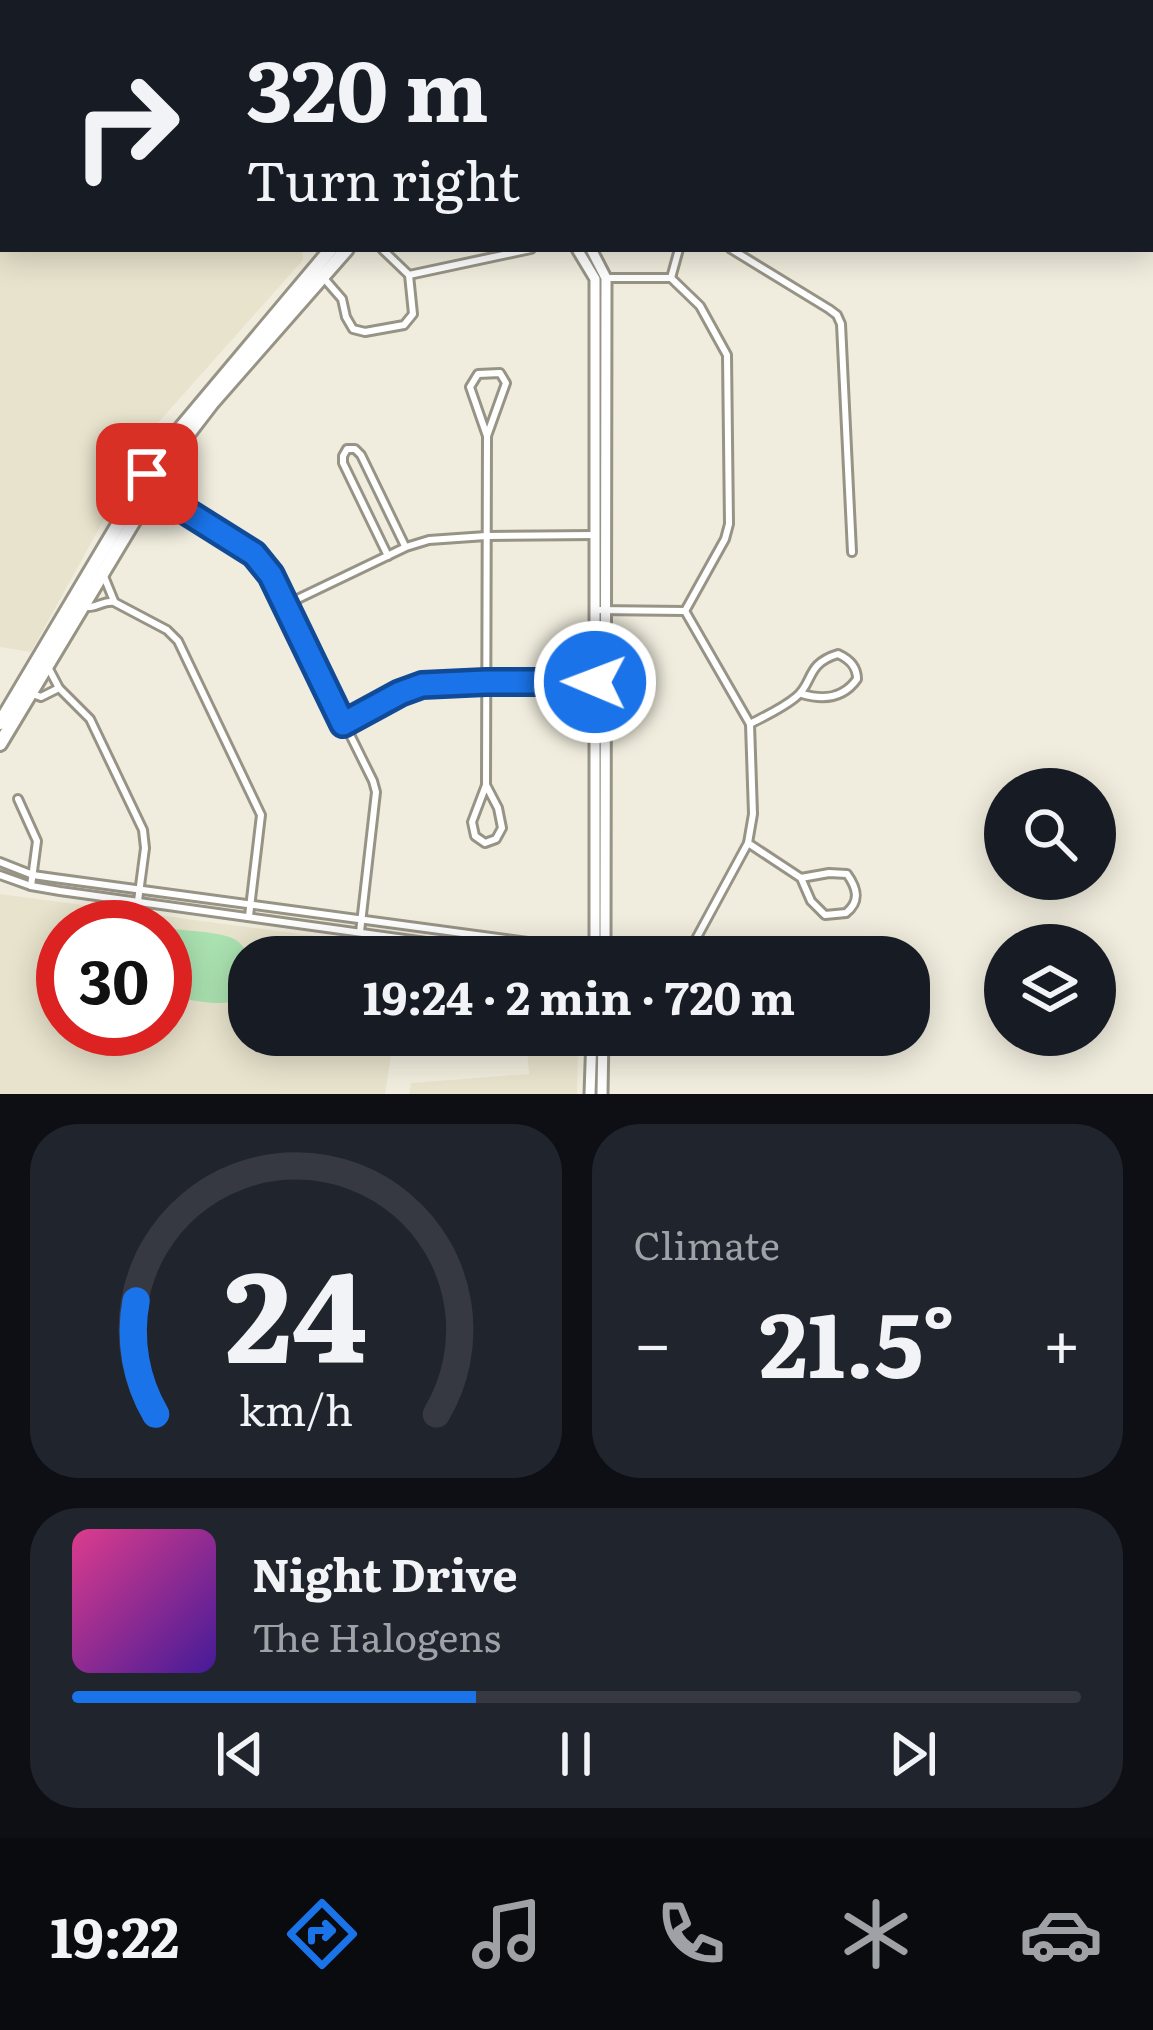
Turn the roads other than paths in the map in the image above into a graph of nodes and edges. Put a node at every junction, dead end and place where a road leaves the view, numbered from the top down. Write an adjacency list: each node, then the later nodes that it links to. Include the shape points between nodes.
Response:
1 (330, 252): 9 (highway)
2 (343, 252): 9 (highway)
3 (385, 252): 10 (street)
4 (523, 252): 10 (street)
5 (579, 252): 12 (main road)
6 (592, 252): 12 (main road)
7 (679, 252): 11 (street)
8 (735, 252): 20 (street, via 842,324)
9 (319, 273): 10 (street, via 359,332 410,319); 14 (highway, via 164,449)
10 (409, 275)
11 (671, 278): 12 (street); 27 (street, via 700,306 729,368 729,524)
12 (601, 279): 17 (main road)
13 (487, 436): 13 (street, via 470,387 492,371 506,383); 18 (street)
14 (153, 476): 15 (street); 16 (highway)
15 (176, 505): 16 (street); 25 (street, via 261,559)
16 (133, 509): 22 (highway)
17 (600, 535): 18 (street); 26 (main road)
18 (486, 536): 19 (street); 29 (street)
19 (406, 547): 21 (street); 21 (street, via 361,455 347,449 343,463)
20 (852, 552)
21 (388, 556): 25 (street)
22 (95, 573): 23 (street); 24 (highway)
23 (114, 602): 24 (street); 49 (street, via 178,641 258,805)
24 (77, 603): 28 (highway)
25 (285, 605): 35 (street)
26 (600, 610): 27 (street); 30 (main road)
27 (685, 611): 36 (street)
28 (42, 663): 31 (street); 32 (highway)
29 (486, 682): 30 (street); 35 (street, via 411,688); 38 (street)
30 (601, 682): 56 (main road)
31 (58, 688): 32 (street, via 44,697); 46 (street, via 90,719 142,830)
32 (26, 690): 34 (highway); 37 (highway)
33 (802, 694): 33 (street, via 827,658 838,654 855,668 847,691); 36 (street)
34 (0, 723)
35 (343, 724): 52 (street, via 376,792)
36 (750, 724): 40 (street)
37 (0, 744)
38 (486, 785): 38 (street, via 472,822 485,843 502,827)
39 (18, 799): 43 (street, via 37,841)
40 (748, 843): 44 (street); 57 (street)
41 (0, 862): 43 (street)
42 (0, 875): 45 (street)
43 (33, 875): 45 (street); 46 (street)
44 (801, 878): 44 (street, via 847,874 855,902 846,914 825,915)
45 (31, 886): 47 (street)
46 (140, 890): 48 (street); 49 (street)
47 (131, 900)
48 (138, 900)
49 (250, 906): 51 (street); 52 (street)
50 (192, 908): 51 (street)
51 (249, 916): 53 (street)
52 (362, 921): 53 (street); 55 (street)
53 (360, 932): 54 (street)
54 (388, 936)
55 (475, 936)
56 (599, 936)
57 (698, 936)
58 (591, 1056): 60 (main road)
59 (603, 1056): 61 (main road)
60 (590, 1094)
61 (602, 1094)

